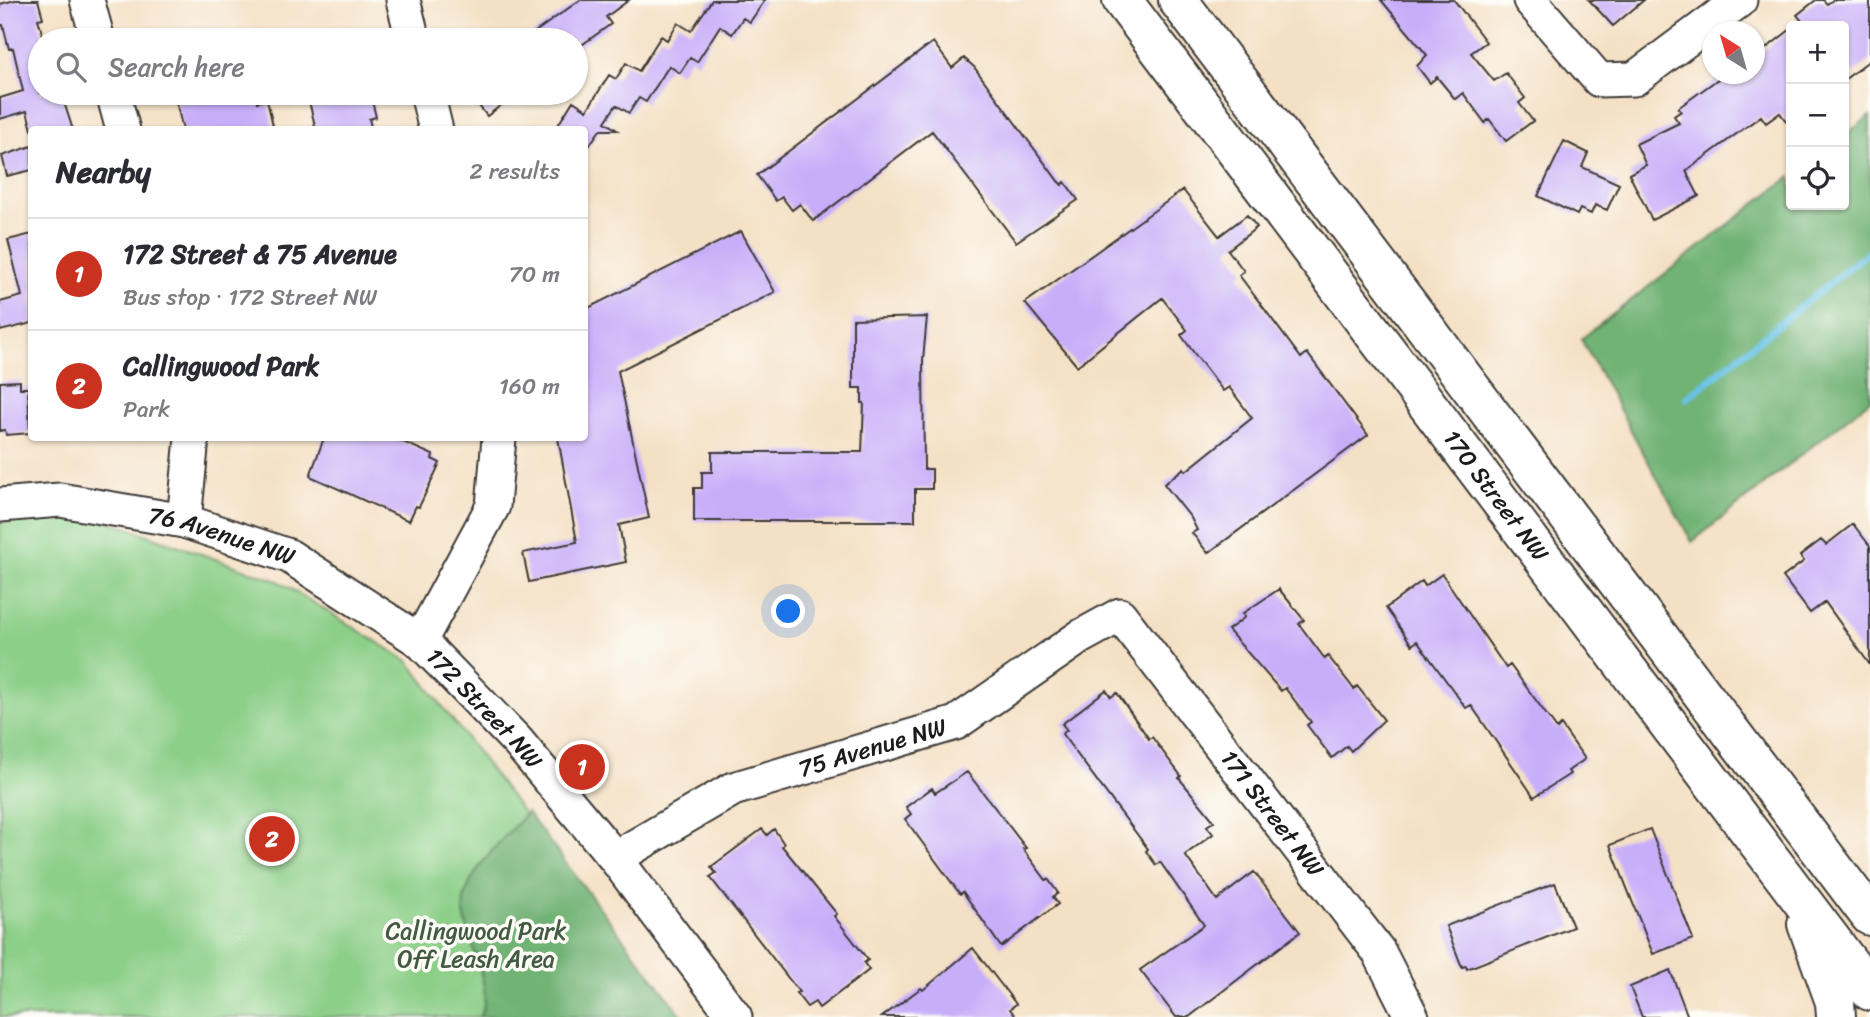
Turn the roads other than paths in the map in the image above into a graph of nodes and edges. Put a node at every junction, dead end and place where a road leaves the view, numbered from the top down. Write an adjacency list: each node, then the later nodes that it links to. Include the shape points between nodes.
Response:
1 (87, 0): 7 (street)
2 (403, 0): 8 (street)
3 (1122, 0): 20 (main road, 170 Street NW)
4 (1178, 0): 21 (main road, 170 Street NW)
5 (1530, 0): 6 (street, via 1599,80 1634,79)
6 (1740, 0)
7 (95, 28)
8 (410, 28)
9 (116, 105): 11 (street)
10 (430, 105): 12 (street)
11 (122, 126)
12 (435, 126)
13 (192, 441): 16 (street)
14 (499, 441): 18 (street, 172 Street NW, via 493,506)
15 (0, 505): 16 (street, 76 Avenue NW, via 60,500)
16 (184, 521): 18 (street, 76 Avenue NW, via 289,556)
17 (1119, 615): 19 (street, 75 Avenue NW, via 956,723 733,789); 24 (street, 171 Street NW, via 1379,952)
18 (420, 641): 19 (street, 172 Street NW, via 517,741)
19 (615, 858): 23 (street, 172 Street NW)
20 (1800, 899): 22 (main road, 170 Street NW); 25 (main road)
21 (1863, 903)
22 (1870, 991)
23 (736, 1017)
24 (1412, 1017)
25 (1836, 1017)

